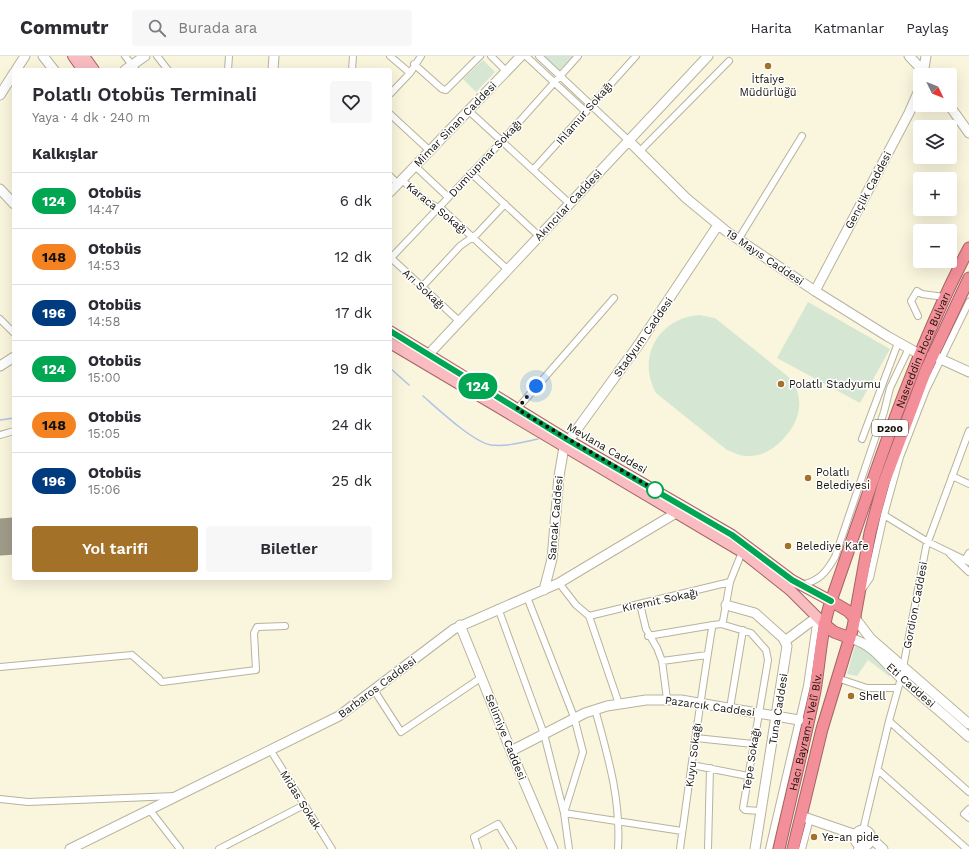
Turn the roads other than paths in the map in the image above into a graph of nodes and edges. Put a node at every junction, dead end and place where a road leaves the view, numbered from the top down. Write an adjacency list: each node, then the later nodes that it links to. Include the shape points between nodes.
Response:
1 (26, 56): 27 (street)
2 (43, 56): 28 (street)
3 (73, 56): 29 (main road)
4 (84, 56): 30 (main road)
5 (125, 56): 31 (street)
6 (145, 56): 31 (street)
7 (157, 56): 32 (street)
8 (229, 56): 33 (street)
9 (274, 56): 34 (street)
10 (353, 56): 35 (street)
11 (390, 56): 39 (street)
12 (421, 56): 25 (street)
13 (480, 56): 25 (street, via 446,90)
14 (491, 56): 38 (street)
15 (521, 56): 38 (street, Mimar Sinan Caddesi)
16 (526, 56): 42 (street)
17 (539, 56): 40 (street)
18 (578, 56): 40 (street, Dumlupınar Sokağı)
19 (636, 56): 46 (street, Ihlamur Sokağı)
20 (695, 56): 26 (street)
21 (708, 56): 26 (street, Akıncılar Caddesi)
22 (909, 56): 36 (street)
23 (926, 56): 37 (street)
24 (729, 62): 56 (street)
25 (414, 64): 39 (street)
26 (700, 64): 53 (street, Akıncılar Caddesi)
27 (17, 68)
28 (52, 68)
29 (82, 68)
30 (93, 68)
31 (131, 68)
32 (166, 68)
33 (228, 68)
34 (273, 68)
35 (352, 68)
36 (919, 68)
37 (925, 68)
38 (506, 71): 47 (street, Mimar Sinan Caddesi)
39 (410, 73): 43 (street)
40 (560, 76): 42 (street, Dumlupınar Sokağı); 46 (street)
41 (12, 77): 44 (street)
42 (554, 82): 48 (street); 54 (street, Dumlupınar Sokağı)
43 (392, 92)
44 (0, 95)
45 (913, 103): 79 (street, Gençlik Caddesi)
46 (591, 104): 48 (street, Ihlamur Sokağı); 53 (street)
47 (469, 111): 54 (street); 55 (street, Mimar Sinan Caddesi)
48 (586, 112): 58 (street, Ihlamur Sokağı)
49 (954, 112): 51 (street)
50 (392, 116): 55 (street)
51 (969, 133)
52 (802, 136): 72 (street)
53 (628, 140): 56 (street, 19 Mayıs Caddesi); 66 (street, Akıncılar Caddesi)
54 (502, 141): 58 (street); 59 (street, Dumlupınar Sokağı)
55 (430, 151): 57 (street, Mimar Sinan Caddesi)
56 (640, 151): 69 (street, 19 Mayıs Caddesi, via 686,198)
57 (415, 166): 61 (street, Mimar Sinan Caddesi); 64 (street)
58 (533, 170): 66 (street)
59 (471, 173): 64 (street, Dumlupınar Sokağı); 67 (street)
60 (392, 177): 61 (street, Karaca Sokağı)
61 (400, 182): 63 (street, Mimar Sinan Caddesi); 68 (street, Karaca Sokağı)
62 (0, 189): 65 (street)
63 (392, 190)
64 (448, 197): 68 (street, Dumlupınar Sokağı)
65 (12, 202)
66 (569, 203): 70 (street, Akıncılar Caddesi)
67 (505, 204): 70 (street); 71 (street)
68 (439, 208): 71 (street, Karaca Sokağı); 74 (street, Dumlupınar Sokağı)
69 (718, 225): 72 (street, 19 Mayıs Caddesi); 102 (street, Stadyum Caddesi, via 639,344)
70 (539, 236): 76 (street, Akıncılar Caddesi)
71 (472, 237): 76 (street, Karaca Sokağı); 78 (street, via 460,246)
72 (738, 240): 79 (street, 19 Mayıs Caddesi)
73 (969, 248): 80 (highway, Nasreddin Hoca Bulvarı / D200)
74 (392, 256)
75 (392, 260): 78 (street, Arı Sokağı)
76 (507, 269): 85 (street, Akıncılar Caddesi)
77 (969, 278): 93 (highway, Nasreddin Hoca Bulvarı / D200)
78 (422, 287): 85 (street, Arı Sokağı)
79 (815, 291): 88 (street, 19 Mayıs Caddesi)
80 (944, 297): 83 (street, via 917,291 911,301); 91 (highway, Nasreddin Hoca Bulvarı / D200)
81 (614, 298): 97 (street)
82 (969, 302): 93 (street)
83 (918, 316)
84 (0, 319): 86 (street)
85 (459, 321): 92 (street, Akıncılar Caddesi)
86 (12, 331)
87 (392, 332): 92 (main road, Mevlana Caddesi)
88 (898, 343): 90 (street, 19 Mayıs Caddesi); 101 (street)
89 (392, 344): 102 (main road, Mevlana Caddesi)
90 (908, 348): 91 (street, 19 Mayıs Caddesi); 103 (street, via 890,388)
91 (919, 354): 103 (highway, Nasreddin Hoca Bulvarı / D200)
92 (428, 355): 97 (main road, Mevlana Caddesi)
93 (937, 356): 96 (street); 107 (street, via 900,457); 118 (highway, Nasreddin Hoca Bulvarı / D200, via 902,430 883,485)
94 (12, 358): 95 (street)
95 (0, 366)
96 (969, 372)
97 (517, 409): 102 (main road, Mevlana Caddesi)
98 (969, 431): 104 (street, Gordion Caddesi)
99 (12, 432): 100 (street)
100 (0, 435)
101 (862, 439)
102 (566, 443): 106 (main road, Mevlana Caddesi); 116 (main road, Mevlana Caddesi, via 732,535); 117 (street, Sancak Caddesi, via 559,476 552,559)
103 (872, 462): 116 (street, via 835,557 824,575); 120 (highway, Nasreddin Hoca Bulvarı / D200)
104 (952, 476): 105 (street); 108 (street, Gordion Caddesi)
105 (969, 484)
106 (676, 513): 110 (main road, Mevlana Caddesi); 115 (street, Barbaros Caddesi)
107 (884, 515): 108 (street); 118 (street, via 870,578)
108 (928, 542): 109 (street); 138 (street, Gordion Caddesi)
109 (945, 550): 112 (street); 113 (street)
110 (742, 552): 114 (street); 125 (main road, Mevlana Caddesi)
111 (969, 553): 112 (street)
112 (967, 561)
113 (969, 572)
114 (730, 582): 121 (street, Kiremit Sokağı); 122 (street)
115 (559, 583): 117 (street, Barbaros Caddesi); 124 (street, via 576,605)
116 (801, 585): 120 (main road, Mevlana Caddesi)
117 (544, 590): 119 (street, Barbaros Caddesi)
118 (858, 593): 126 (highway, Nasreddin Hoca Bulvarı / D200)
119 (527, 597): 123 (street, Barbaros Caddesi); 154 (street)
120 (831, 601): 125 (highway, Nasreddin Hoca Bulvarı / D200); 126 (highway, via 848,611)
121 (640, 604): 124 (street, Kiremit Sokağı); 132 (street)
122 (726, 605): 127 (street); 134 (street, via 755,612)
123 (498, 608): 128 (street, Barbaros Caddesi); 158 (street)
124 (589, 616): 149 (street)
125 (823, 618): 133 (highway, via 834,632); 134 (street); 140 (highway, Hacı Bayram-ı Velî Blv. / D200)
126 (854, 622): 133 (highway, Hacı Bayram-ı Velî Blv. / D200); 138 (street, Eti Caddesi)
127 (721, 624): 129 (street); 131 (street, Tepe Sokağı)
128 (460, 625): 141 (street, Selimiye Caddesi); 146 (street, Barbaros Caddesi)
129 (713, 625): 132 (street); 136 (street, Kuyu Sokağı)
130 (285, 626): 135 (street, via 257,627 254,633 256,670 162,682)
131 (743, 630): 150 (street); 152 (street, Tepe Sokağı, via 753,636 767,654)
132 (648, 636): 137 (street)
133 (850, 638): 143 (highway, Hacı Bayram-ı Velî Blv. / D200); 144 (street, Eti Caddesi, via 869,646)
134 (785, 641): 153 (street, Tuna Caddesi, via 787,651)
135 (132, 655): 139 (street); 142 (street)
136 (707, 655): 137 (street); 148 (street, Kuyu Sokağı)
137 (662, 661): 147 (street)
138 (903, 666): 144 (street, Gordion Caddesi); 157 (street, Eti Caddesi)
139 (0, 667)
140 (814, 671): 155 (street); 195 (highway, Hacı Bayram-ı Velî Blv. / D200, via 803,746)
141 (482, 677): 146 (street, via 400,732); 163 (street, Selimiye Caddesi)
142 (158, 678)
143 (837, 678): 145 (street, via 867,688); 176 (highway, Hacı Bayram-ı Velî Blv. / D200, via 822,729)
144 (901, 678): 145 (street, Gordion Caddesi); 159 (street, Eti Caddesi)
145 (898, 688): 156 (street, Gordion Caddesi)
146 (374, 690): 162 (street, Barbaros Caddesi, via 338,716)
147 (667, 699): 148 (street, Pazarcık Caddesi); 149 (street, Pazarcık Caddesi)
148 (699, 703): 150 (street, Pazarcık Caddesi); 160 (street, Kuyu Sokağı)
149 (619, 704): 151 (street, Pazarcık Caddesi)
150 (730, 708): 152 (street, Pazarcık Caddesi)
151 (595, 709): 154 (street, Pazarcık Caddesi); 178 (street, via 615,784)
152 (758, 712): 153 (street, Pazarcık Caddesi); 161 (street, Tepe Sokağı)
153 (777, 716): 155 (street, Pazarcık Caddesi); 174 (street, Tuna Caddesi)
154 (574, 717): 158 (street, Pazarcık Caddesi); 175 (street, via 583,752)
155 (799, 720): 194 (street, via 780,814)
156 (888, 721): 166 (street, Gordion Caddesi); 168 (street)
157 (969, 724)
158 (544, 734): 163 (street, Pazarcık Caddesi); 175 (street)
159 (969, 737)
160 (696, 738): 161 (street); 164 (street, Kuyu Sokağı)
161 (753, 744): 167 (street, Tepe Sokağı)
162 (271, 751): 169 (street, Barbaros Caddesi); 171 (street, Midas Sokak)
163 (511, 751): 188 (street, Selimiye Caddesi)
164 (692, 765): 165 (street); 179 (street, Kuyu Sokağı)
165 (710, 768): 167 (street); 192 (street)
166 (878, 770): 180 (street, Gordion Caddesi); 199 (street)
167 (748, 776): 174 (street, Tepe Sokağı, via 743,808)
168 (969, 792)
169 (179, 795): 170 (street, via 28,802); 172 (street, Barbaros Caddesi)
170 (0, 799)
171 (304, 805): 184 (street); 185 (street, Midas Sokak)
172 (149, 809): 182 (street, Barbaros Caddesi); 183 (street)
173 (969, 809): 177 (street, via 964,814)
174 (761, 811): 193 (street, Tuna Caddesi)
175 (564, 813): 178 (street); 189 (street)
176 (805, 817): 180 (street); 196 (highway, Hacı Bayram-ı Velî Blv. / D200); 197 (street)
177 (969, 818)
178 (619, 823): 179 (street); 190 (street)
179 (682, 832): 191 (street, Kuyu Sokağı)
180 (860, 832): 181 (street, via 856,840); 181 (street, via 870,834)
181 (865, 845): 198 (street)
182 (70, 849)
183 (180, 849)
184 (219, 849)
185 (332, 849)
186 (478, 849): 187 (street, via 474,837 498,824)
187 (513, 849)
188 (553, 849)
189 (569, 849)
190 (618, 849)
191 (680, 849)
192 (708, 849)
193 (755, 849)
194 (769, 849)
195 (779, 849)
196 (793, 849)
197 (802, 849)
198 (883, 849)
199 (967, 849)

